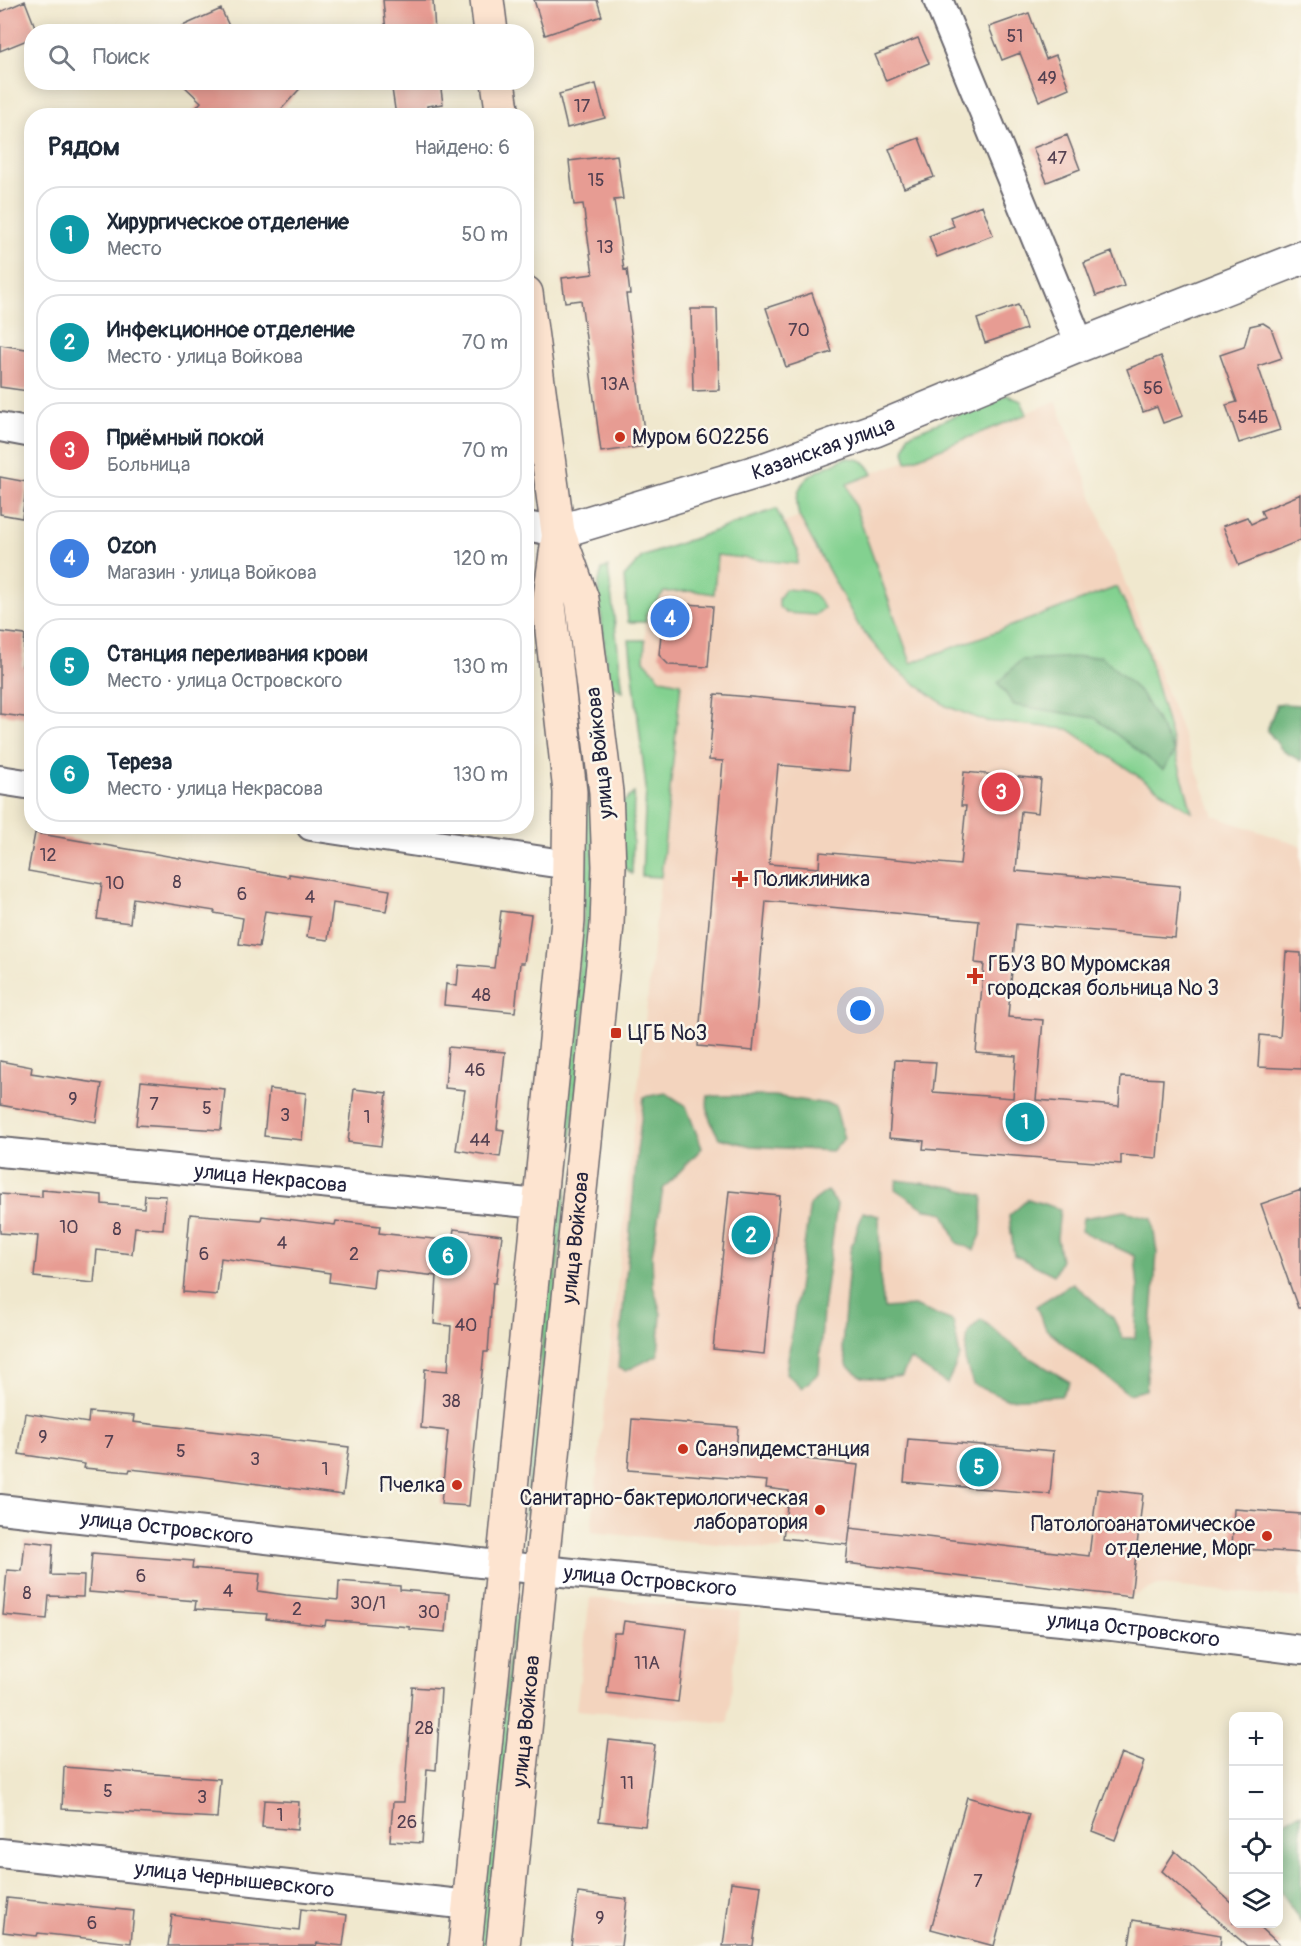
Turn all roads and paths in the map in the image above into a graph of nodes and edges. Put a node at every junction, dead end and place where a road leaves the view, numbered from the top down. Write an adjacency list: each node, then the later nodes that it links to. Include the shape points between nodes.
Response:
1 (487, 0): 3 (main road)
2 (938, 0): 7 (street)
3 (490, 24)
4 (499, 90): 5 (main road)
5 (502, 108)
6 (1301, 258): 7 (street, Казанская улица)
7 (1080, 345): 12 (street, Казанская улица, via 875,430 755,472)
8 (534, 353): 12 (main road, улица Войкова)
9 (0, 427): 10 (street)
10 (24, 432)
11 (534, 528): 12 (street)
12 (558, 532): 16 (main road, улица Войкова, via 549,604 570,792); 21 (main road, улица Войкова, via 582,599 606,792 609,866 607,925)
13 (0, 780): 14 (street)
14 (24, 783)
15 (365, 834): 16 (street)
16 (569, 864): 18 (main road, улица Войкова, via 568,921)
17 (0, 1152): 18 (street, улица Некрасова)
18 (539, 1204): 20 (main road, улица Войкова)
19 (0, 1509): 20 (street, улица Островского)
20 (503, 1565): 21 (street, улица Островского); 24 (main road, улица Войкова)
21 (542, 1570): 22 (street, улица Островского, via 1112,1626); 26 (main road, улица Войкова)
22 (1301, 1650)
23 (0, 1853): 24 (street, улица Чернышевского)
24 (469, 1905): 25 (main road, улица Войкова)
25 (465, 1946)
26 (502, 1946)

